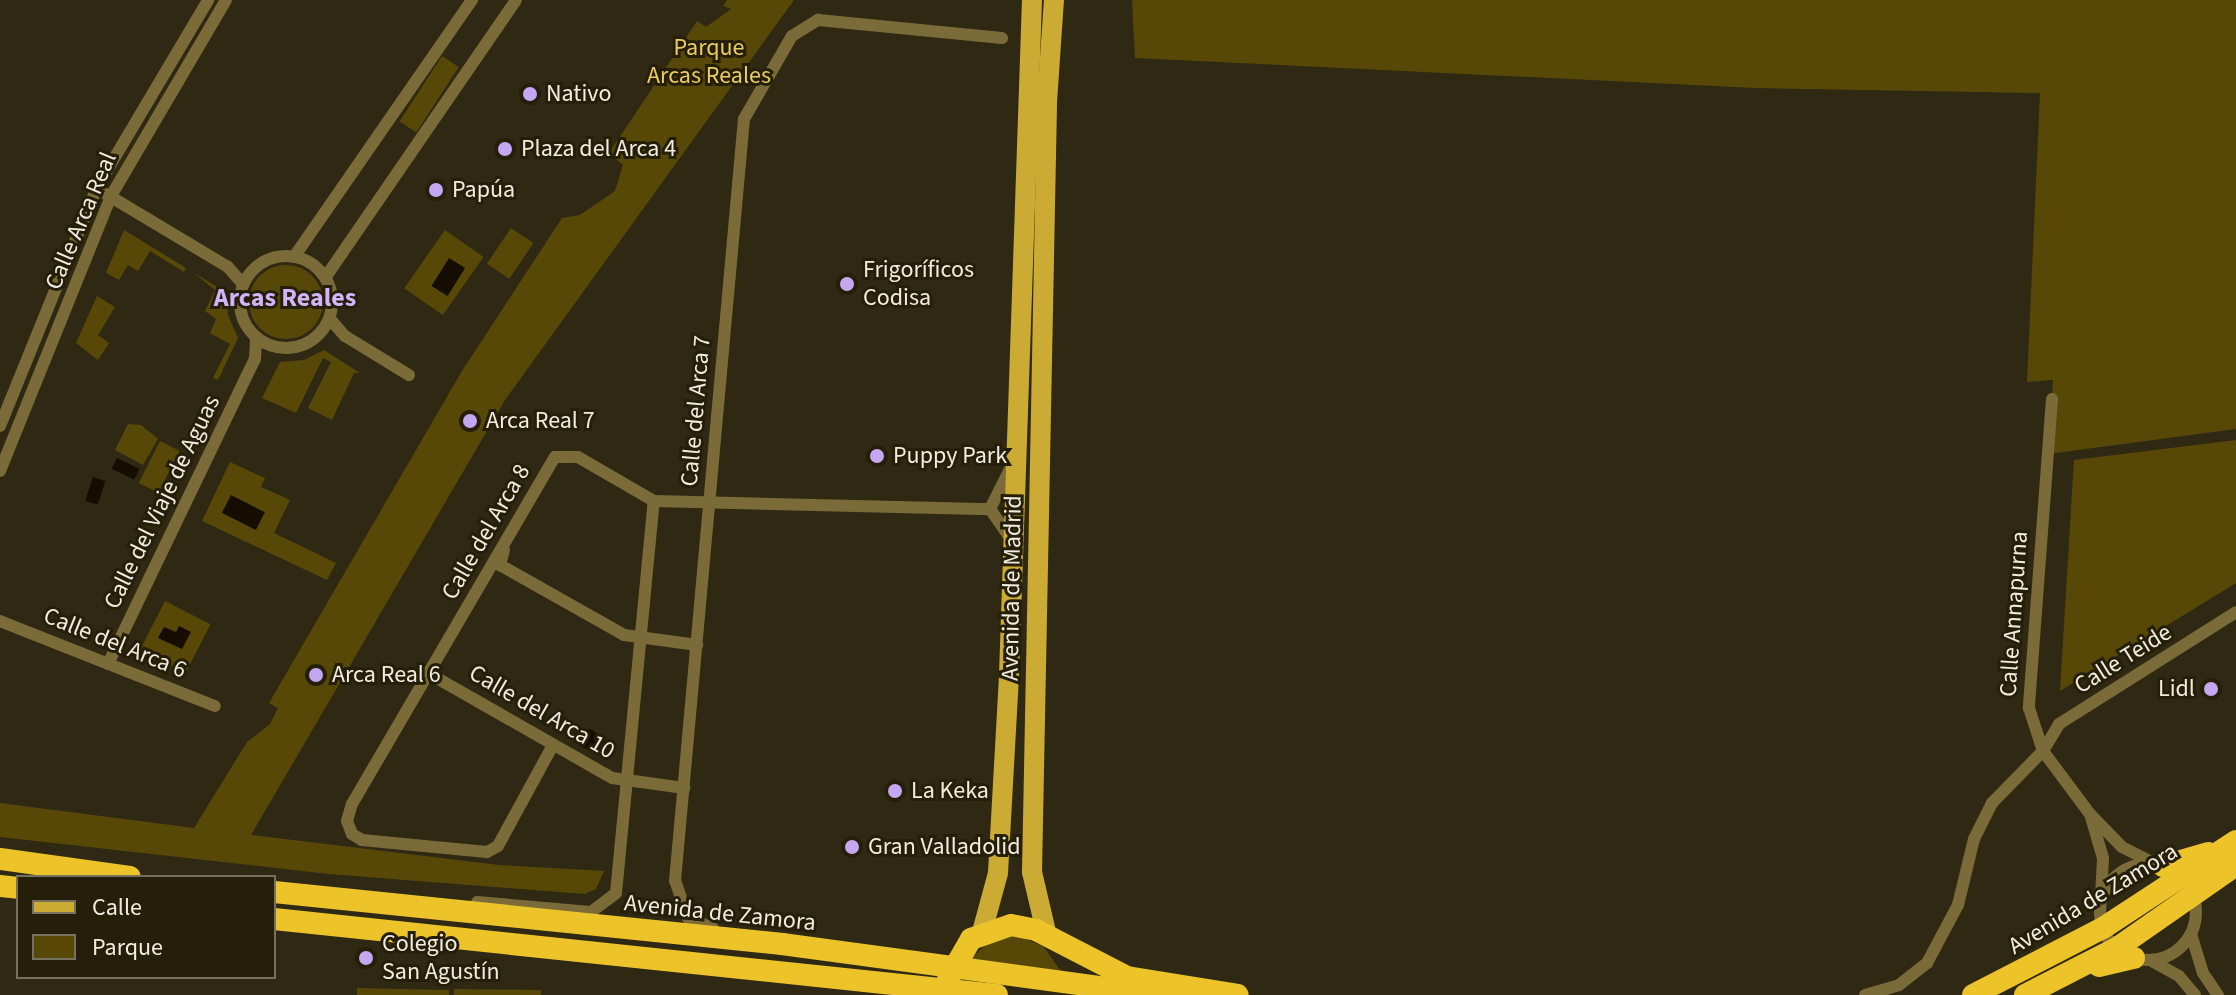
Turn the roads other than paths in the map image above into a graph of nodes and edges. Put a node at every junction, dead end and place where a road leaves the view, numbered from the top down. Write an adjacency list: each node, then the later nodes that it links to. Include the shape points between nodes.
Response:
1 (208, 0): 8 (street, Calle Arca Real)
2 (226, 0): 9 (street, Calle Arca Real)
3 (472, 0): 10 (street)
4 (516, 0): 13 (street)
5 (1032, 0): 22 (main road, Avenida de Madrid)
6 (1054, 0): 51 (main road, Avenida de Madrid, via 1046,134 1032,872)
7 (1002, 38): 25 (street, Calle del Arca 7, via 818,20 792,36 744,119)
8 (96, 189): 9 (street); 21 (street, Calle Arca Real)
9 (111, 196): 11 (street); 23 (street, Calle Arca Real)
10 (294, 257): 12 (street, via 270,259); 13 (street)
11 (228, 267): 12 (street); 14 (street)
12 (251, 272): 14 (street)
13 (325, 278): 15 (street, via 332,298)
14 (243, 284): 16 (street, via 241,313)
15 (326, 324): 17 (street, via 305,345); 19 (street)
16 (256, 338): 17 (street); 18 (street, Calle del Viaje de Aguas)
17 (270, 346): 18 (street, Calle del Viaje de Aguas)
18 (255, 359): 33 (street, Calle del Viaje de Aguas)
19 (409, 375)
20 (2052, 399): 37 (street, Calle Annapurna, via 2029,708)
21 (0, 426)
22 (1018, 454): 26 (street); 28 (main road, Avenida de Madrid)
23 (0, 471)
24 (654, 501): 25 (street, Calle del Arca 8); 27 (street, Calle del Arca 8, via 565,454 555,457); 31 (street, Calle del Arca 7)
25 (709, 504): 26 (street, Calle del Arca 8); 32 (street, Calle del Arca 7)
26 (990, 509): 28 (street, Avenida de Madrid)
27 (508, 535): 31 (street, via 500,565 624,635); 34 (street, Calle del Arca 8)
28 (1015, 546): 50 (main road, Avenida de Madrid, via 998,873)
29 (2236, 612): 37 (street, Calle Teide, via 2059,724)
30 (0, 621): 33 (street, Calle del Arca 6)
31 (642, 637): 32 (street); 38 (street, Calle del Arca 7)
32 (697, 645): 39 (street, Calle del Arca 7)
33 (108, 664): 35 (street, Calle del Arca 6)
34 (428, 673): 36 (street, Calle del Arca 10); 36 (street, Calle del Arca 8, via 347,821 352,834 362,840 487,852 498,846)
35 (215, 706)
36 (553, 745): 38 (street, Calle del Arca 10, via 612,778)
37 (2043, 751): 40 (street, Calle Annapurna); 62 (street, Calle Teide, via 1992,803 1974,839 1946,935 1927,963 1899,985)
38 (629, 780): 39 (street, Calle del Arca 10); 46 (street, Calle del Arca 7, via 621,876 604,905 591,912 462,901)
39 (684, 788): 52 (street, Calle del Arca 7, via 675,881 688,918 702,927)
40 (2090, 814): 43 (street, Calle Annapurna, via 2122,847); 48 (street, Calle Annapurna, via 2103,858)
41 (2233, 855): 43 (highway); 47 (highway, Avenida de Zamora); 47 (highway)
42 (0, 859): 44 (highway)
43 (2160, 865): 47 (street, Calle Annapurna); 48 (street, via 2121,872)
44 (116, 875)
45 (276, 892): 46 (highway, Avenida de Zamora)
46 (391, 903): 52 (highway, Avenida de Zamora)
47 (2191, 905): 48 (highway, Avenida de Zamora); 53 (highway, Avenida de Zamora); 53 (street, via 2175,952); 66 (street, via 2203,973)
48 (2101, 913): 53 (street); 63 (highway, Avenida de Zamora, via 2070,947)
49 (276, 919): 55 (highway)
50 (982, 932): 51 (highway, via 1011,925); 54 (highway, via 962,948)
51 (1053, 940): 56 (highway); 61 (highway, via 1127,977)
52 (782, 944): 54 (highway, Avenida de Zamora)
53 (2134, 955): 64 (highway, Avenida de Zamora, via 2071,973); 65 (street, via 2179,976)
54 (952, 966): 56 (highway, Avenida de Zamora); 57 (highway)
55 (879, 981): 57 (highway); 58 (highway)
56 (1074, 988): 60 (highway, Avenida de Zamora)
57 (948, 992): 59 (highway)
58 (905, 995)
59 (997, 995)
60 (1160, 995)
61 (1238, 995)
62 (1865, 995)
63 (1973, 995)
64 (2025, 995)
65 (2195, 995)
66 (2218, 995)

